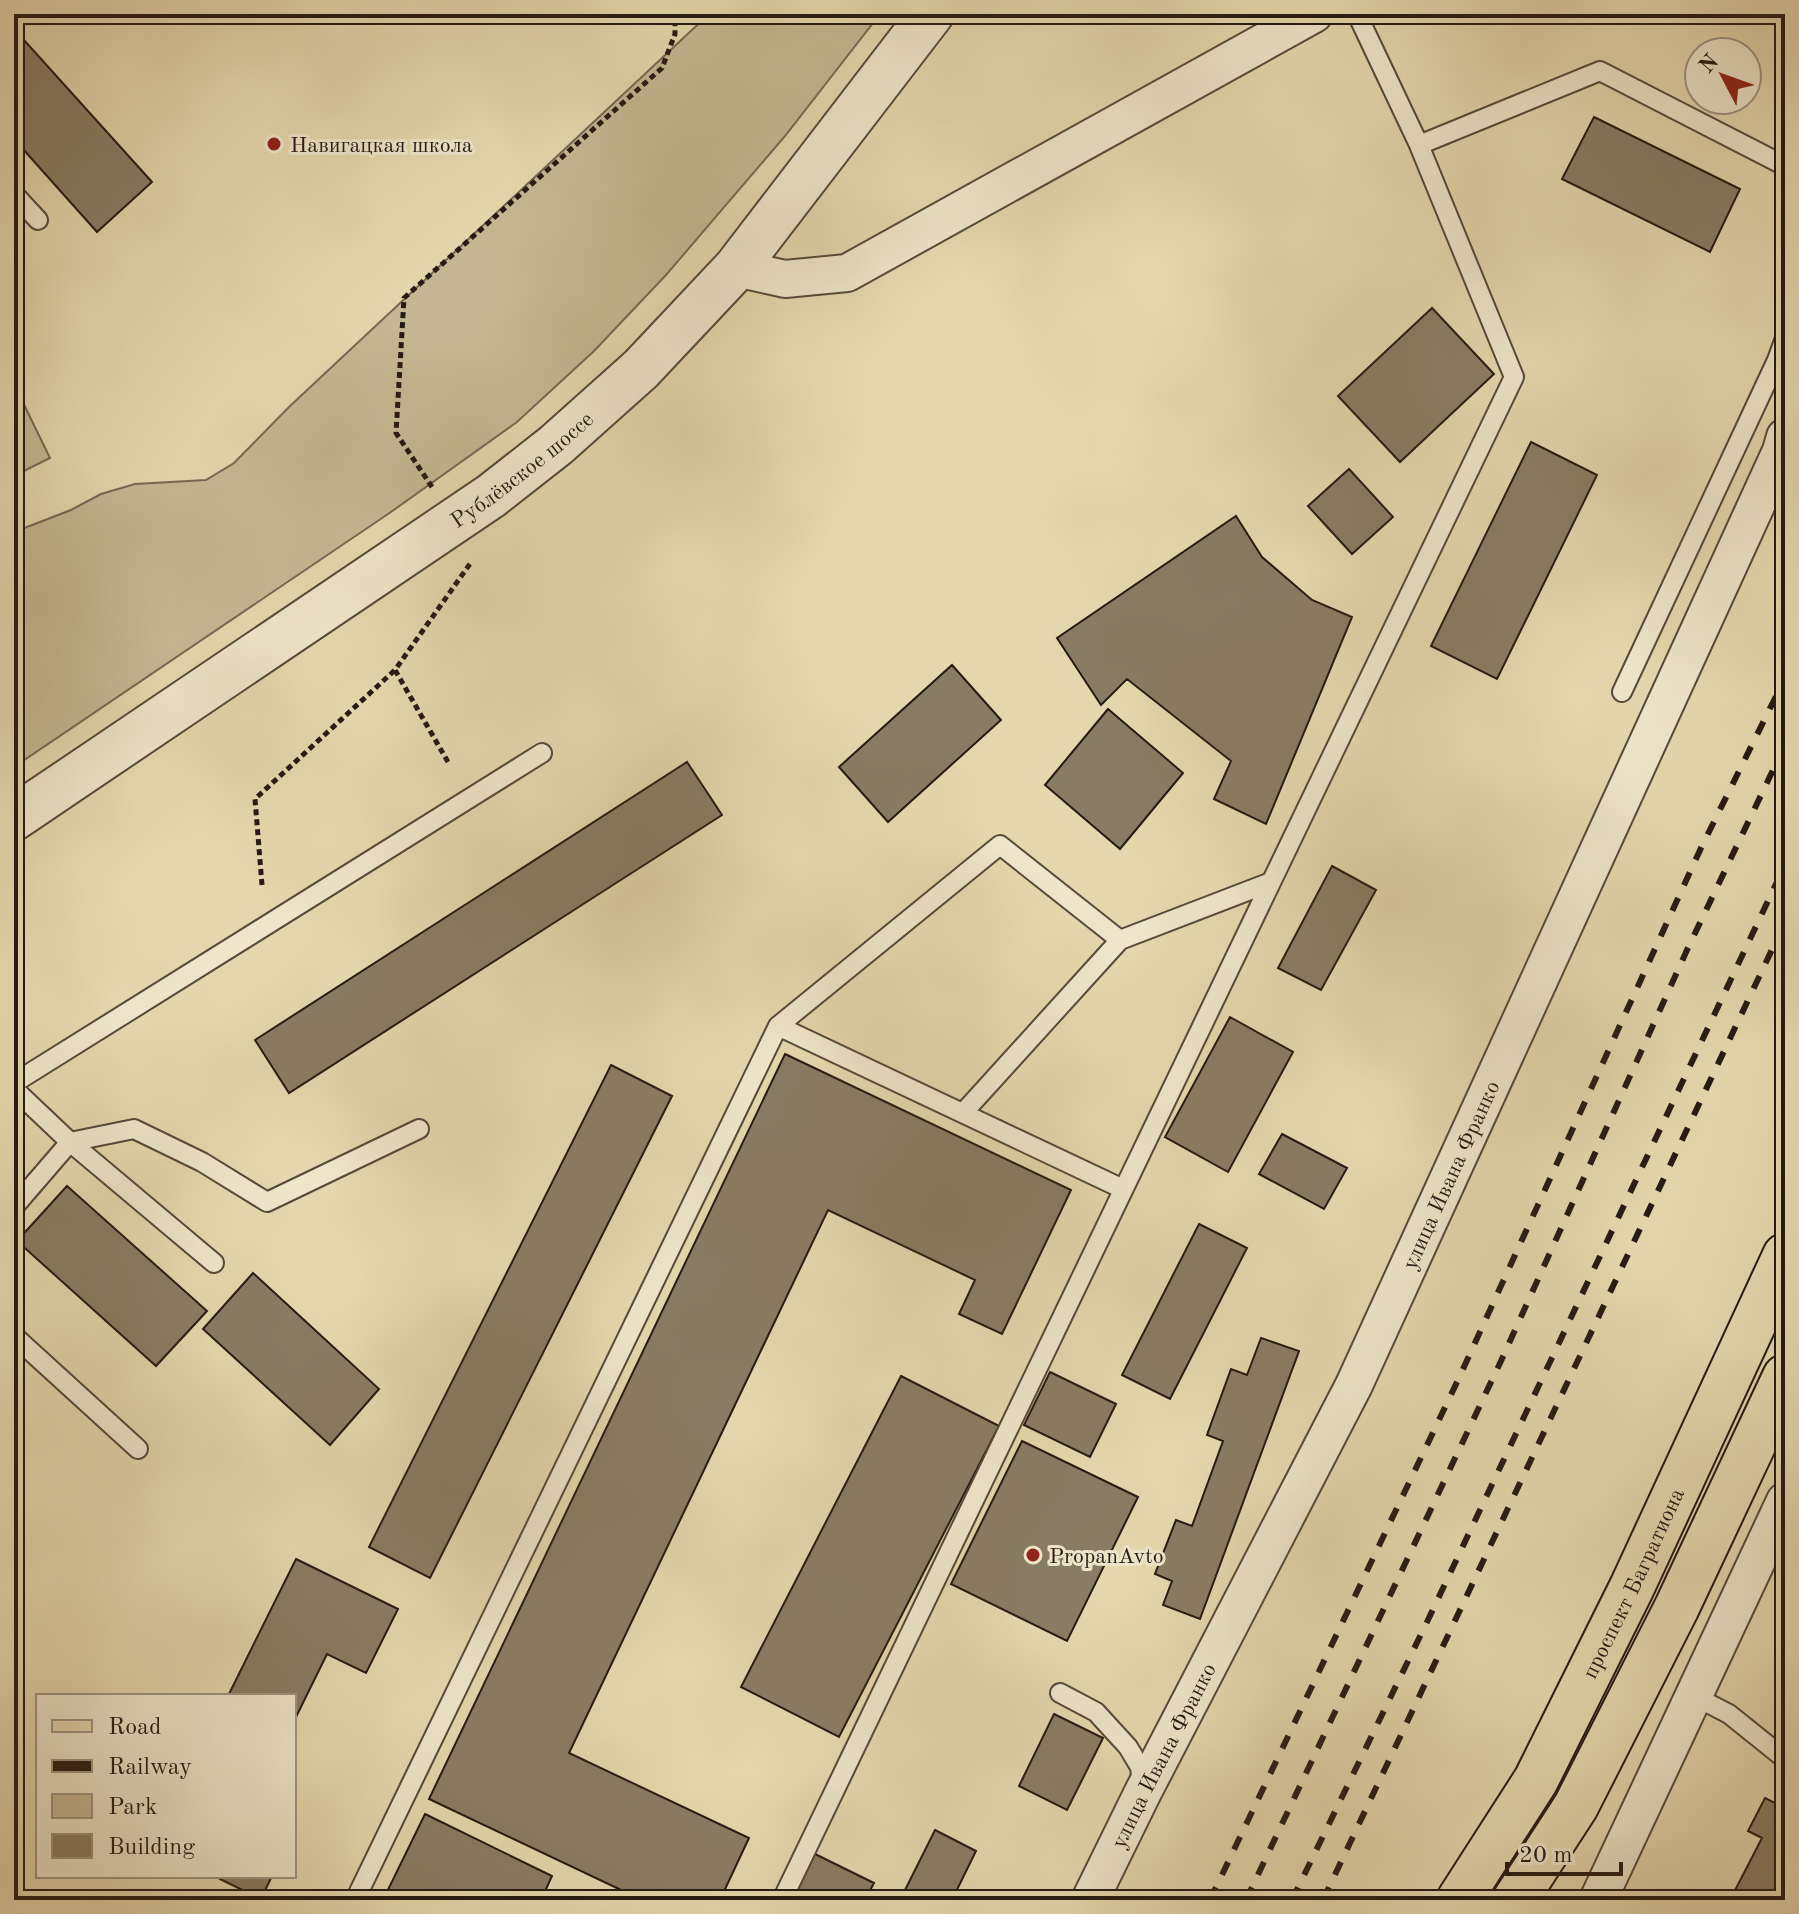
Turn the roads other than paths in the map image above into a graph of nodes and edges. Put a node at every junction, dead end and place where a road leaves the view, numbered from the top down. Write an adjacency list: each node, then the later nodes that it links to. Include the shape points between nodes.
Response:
1 (931, 14): 8 (street, Рублёвское шоссе)
2 (1314, 14): 8 (street, via 847,273 785,279)
3 (1357, 14): 4 (lane)
4 (1419, 145): 5 (lane, via 1600,71); 14 (lane, via 1514,377)
5 (1785, 166)
6 (14, 194): 7 (lane)
7 (38, 220)
8 (736, 268): 13 (street, Рублёвское шоссе, via 641,369 556,445)
9 (1785, 338): 11 (lane)
10 (1785, 437): 33 (street, улица Ивана Франко, via 1354,1385)
11 (1622, 692)
12 (542, 753): 17 (lane)
13 (14, 818)
14 (1271, 882): 15 (lane); 22 (lane)
15 (1120, 940): 16 (lane, via 1000,845); 19 (lane)
16 (778, 1026): 19 (lane); 34 (lane)
17 (14, 1083)
18 (14, 1089): 21 (lane)
19 (963, 1113): 22 (lane)
20 (419, 1129): 21 (lane, via 267,1202 134,1129)
21 (70, 1142): 23 (lane); 25 (lane)
22 (1123, 1189): 35 (lane)
23 (14, 1207)
24 (1785, 1256): 37 (main road, проспект Багратиона, via 1536,1780)
25 (214, 1263)
26 (14, 1336): 28 (lane)
27 (1785, 1377): 38 (main road, via 1576,1806)
28 (138, 1449)
29 (1785, 1501): 31 (street, via 1768,1553)
30 (1060, 1693): 33 (lane, via 1096,1712 1128,1747 1140,1767)
31 (1694, 1696): 32 (lane, via 1729,1714); 39 (street)
32 (1785, 1759)
33 (1143, 1792): 36 (street, улица Ивана Франко)
34 (355, 1900)
35 (782, 1900)
36 (1090, 1900)
37 (1459, 1900)
38 (1515, 1900)
39 (1598, 1900)

